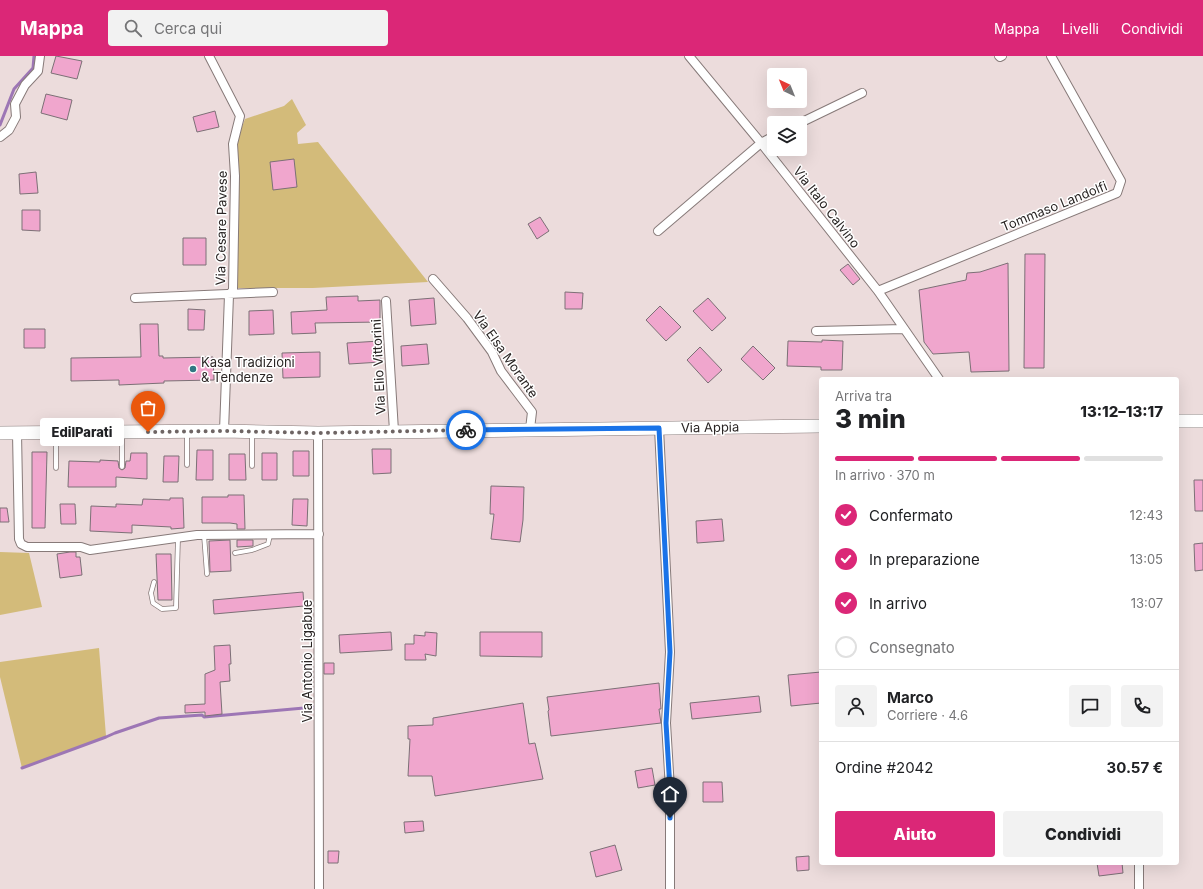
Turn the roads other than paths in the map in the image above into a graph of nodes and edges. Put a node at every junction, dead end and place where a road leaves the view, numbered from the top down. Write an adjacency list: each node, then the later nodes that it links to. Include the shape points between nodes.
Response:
1 (40, 56): 7 (street, via 38,71 25,85 15,104 16,116 9,130)
2 (209, 56): 14 (street, Via Cesare Pavese, via 240,116 233,144 233,290)
3 (689, 56): 9 (street, Via Italo Calvino)
4 (1051, 56): 12 (street, Tommaso Landolfi, via 1121,181 1117,193)
5 (862, 93): 6 (street)
6 (807, 120)
7 (0, 137)
8 (767, 140): 9 (street)
9 (761, 143): 10 (street); 12 (street, Via Italo Calvino)
10 (658, 231)
11 (433, 279): 24 (street, Via Elsa Morante, via 467,318 492,352 501,371 532,412)
12 (878, 291): 17 (street, Via Italo Calvino)
13 (273, 292): 14 (street)
14 (229, 295): 15 (street); 25 (street, Via Cesare Pavese)
15 (135, 298)
16 (386, 301): 26 (street, Via Elio Vittorini)
17 (904, 329): 18 (street); 19 (street, Via Italo Calvino)
18 (816, 330)
19 (938, 377)
20 (1179, 421): 21 (main road)
21 (1203, 421)
22 (819, 426): 23 (main road, Via Appia)
23 (659, 428): 24 (main road, Via Appia); 47 (street, via 670,652 666,723 670,789)
24 (530, 429): 26 (main road, Via Appia)
25 (224, 431): 28 (main road, Via Appia); 29 (main road, Via Appia)
26 (394, 431): 33 (main road, Via Appia)
27 (122, 432): 28 (main road, Via Appia); 32 (main road, Via Appia); 35 (lane)
28 (187, 432): 34 (lane)
29 (252, 432): 33 (main road, Via Appia); 36 (lane)
30 (0, 433): 31 (main road, Via Appia)
31 (17, 433): 32 (main road, Via Appia); 41 (street, via 21,544 27,547 81,547 90,550)
32 (56, 433): 37 (lane)
33 (318, 433): 39 (street, Via Antonio Ligabue)
34 (187, 465)
35 (122, 466)
36 (252, 466)
37 (56, 468)
38 (270, 534): 39 (street); 40 (street); 42 (lane, via 268,544)
39 (319, 534): 46 (street, Via Antonio Ligabue)
40 (204, 535): 41 (street); 43 (lane)
41 (178, 538): 44 (lane, via 176,608 162,609 154,603 151,593)
42 (235, 553)
43 (207, 574)
44 (154, 582)
45 (1139, 865): 48 (street)
46 (319, 889)
47 (670, 889)
48 (1140, 889)

